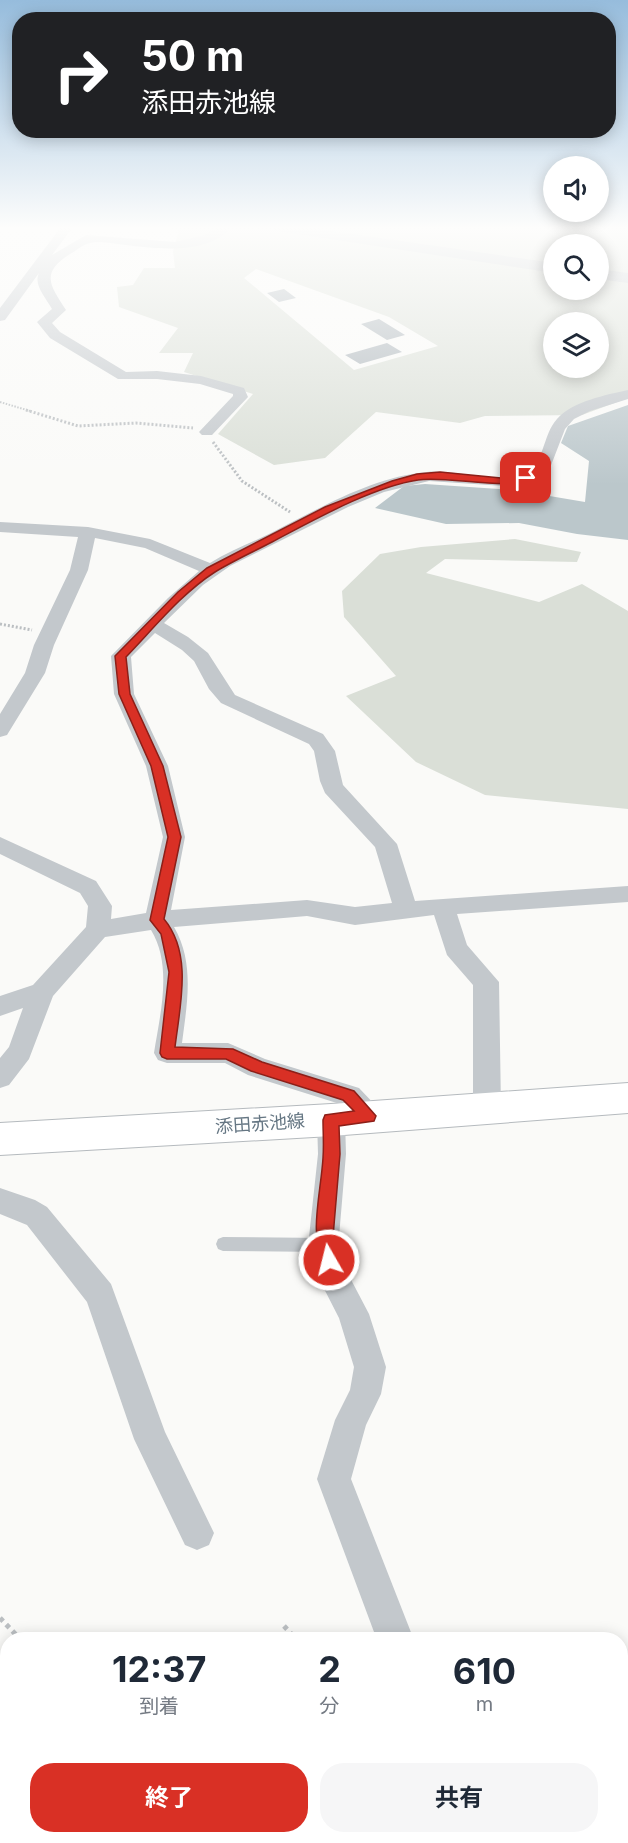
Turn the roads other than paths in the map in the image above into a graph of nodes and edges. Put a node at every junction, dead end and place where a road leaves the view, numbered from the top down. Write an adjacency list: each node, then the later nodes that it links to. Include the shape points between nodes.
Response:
1 (55, 313): 3 (street, via 44,322 55,335 123,376 201,380 239,391 241,397)
2 (628, 394): 6 (street, via 579,410 564,420 555,431 546,463 526,478 501,481 440,475 417,477 359,496)
3 (207, 432)
4 (0, 527): 5 (street)
5 (88, 532): 6 (street, via 150,544); 8 (street, via 79,570 35,673)
6 (211, 570): 7 (street)
7 (153, 624): 12 (street, via 192,648 207,665 217,689 228,699 316,739 326,749 333,788 386,844); 13 (street, via 121,656 124,694 157,766 174,837)
8 (0, 731)
9 (0, 845): 14 (street, via 88,887 100,906)
10 (628, 894): 11 (street)
11 (443, 906): 12 (street); 19 (street, via 456,949 486,982)
12 (406, 910): 13 (street, via 354,916 307,908)
13 (157, 920): 14 (street); 20 (street, via 167,932 176,972 167,1053 228,1053 257,1067 349,1096)
14 (98, 930): 15 (street)
15 (42, 992): 16 (street); 17 (street, via 20,1052)
16 (0, 1006)
17 (0, 1077)
18 (628, 1098): 19 (main road, 添田赤池線)
19 (487, 1108): 20 (main road, 添田赤池線)
20 (368, 1116): 21 (main road, 添田赤池線)
21 (330, 1120): 22 (main road, 添田赤池線); 25 (street, via 332,1154)
22 (0, 1139)
23 (0, 1201): 26 (street, via 37,1216 100,1294 151,1439)
24 (223, 1244): 25 (lane)
25 (326, 1245): 27 (street, via 332,1275 353,1314 370,1367 365,1394 351,1420 334,1479)
26 (197, 1533)
27 (393, 1632)

